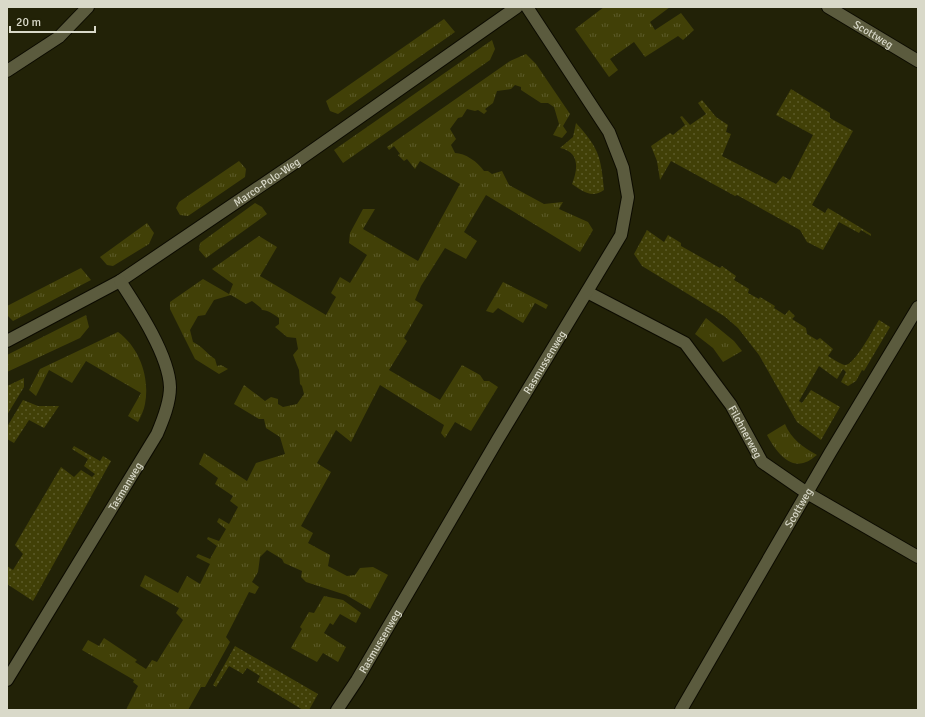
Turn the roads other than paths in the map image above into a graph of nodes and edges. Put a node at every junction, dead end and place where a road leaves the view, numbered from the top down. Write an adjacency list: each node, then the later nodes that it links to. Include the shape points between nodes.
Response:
1 (88, 7): 6 (street, via 58,37)
2 (517, 7): 7 (street, Marco-Polo-Weg, via 296,162)
3 (527, 7): 8 (street, Rasmussenweg, via 609,132 623,168 628,197 621,235)
4 (828, 7): 5 (street, Scottweg)
5 (918, 61)
6 (7, 71)
7 (120, 281): 10 (street, Marco-Polo-Weg); 13 (street, Tasmanweg, via 141,312 165,364 170,387 165,414 157,434)
8 (588, 292): 11 (street, Filchnerweg, via 685,343 731,405 762,462); 14 (street, Rasmussenweg)
9 (918, 307): 11 (street, Scottweg)
10 (7, 341)
11 (807, 493): 12 (street, Filchnerweg); 15 (street, Scottweg)
12 (918, 557)
13 (7, 680)
14 (337, 710)
15 (681, 710)

